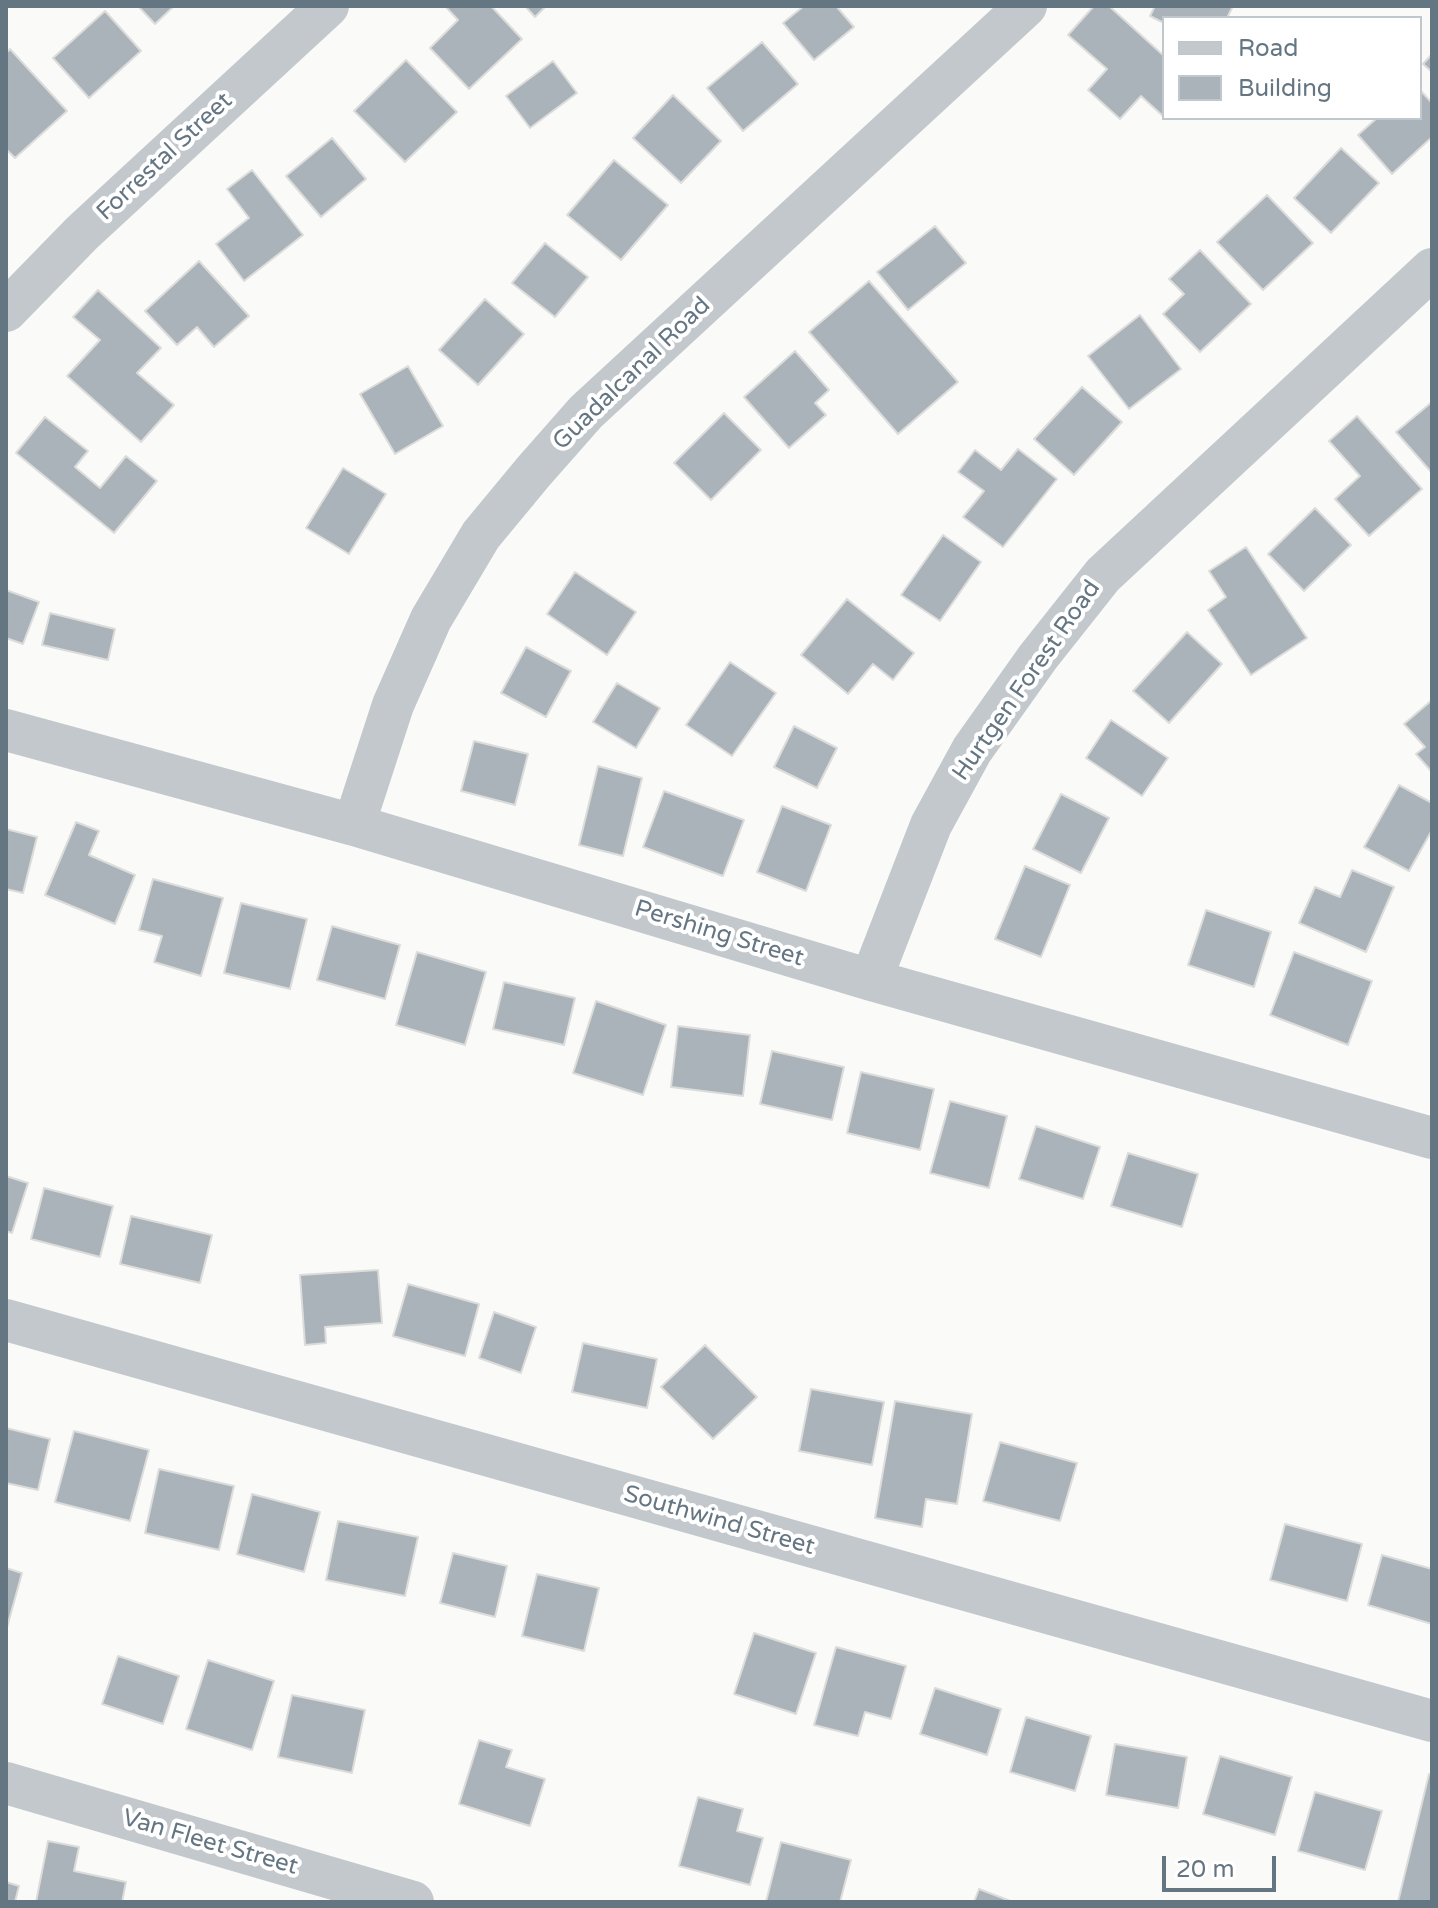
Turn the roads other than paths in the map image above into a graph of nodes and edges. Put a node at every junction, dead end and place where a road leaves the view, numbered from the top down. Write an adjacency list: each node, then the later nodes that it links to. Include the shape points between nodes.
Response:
1 (328, 6): 4 (street, Forrestal Street, via 82,233)
2 (1026, 6): 6 (street, Guadalcanal Road, via 586,412 481,535 431,619 393,705)
3 (1432, 269): 7 (street, Hurtgen Forest Road, via 1103,575 1038,657 972,750 931,825)
4 (6, 311)
5 (6, 730): 6 (street, Pershing Street)
6 (354, 825): 7 (street, Pershing Street)
7 (871, 980): 8 (street, Pershing Street)
8 (1429, 1124)
9 (6, 1320): 10 (street, Southwind Street)
10 (1432, 1721)
11 (6, 1783): 12 (street, Van Fleet Street)
12 (413, 1902)

